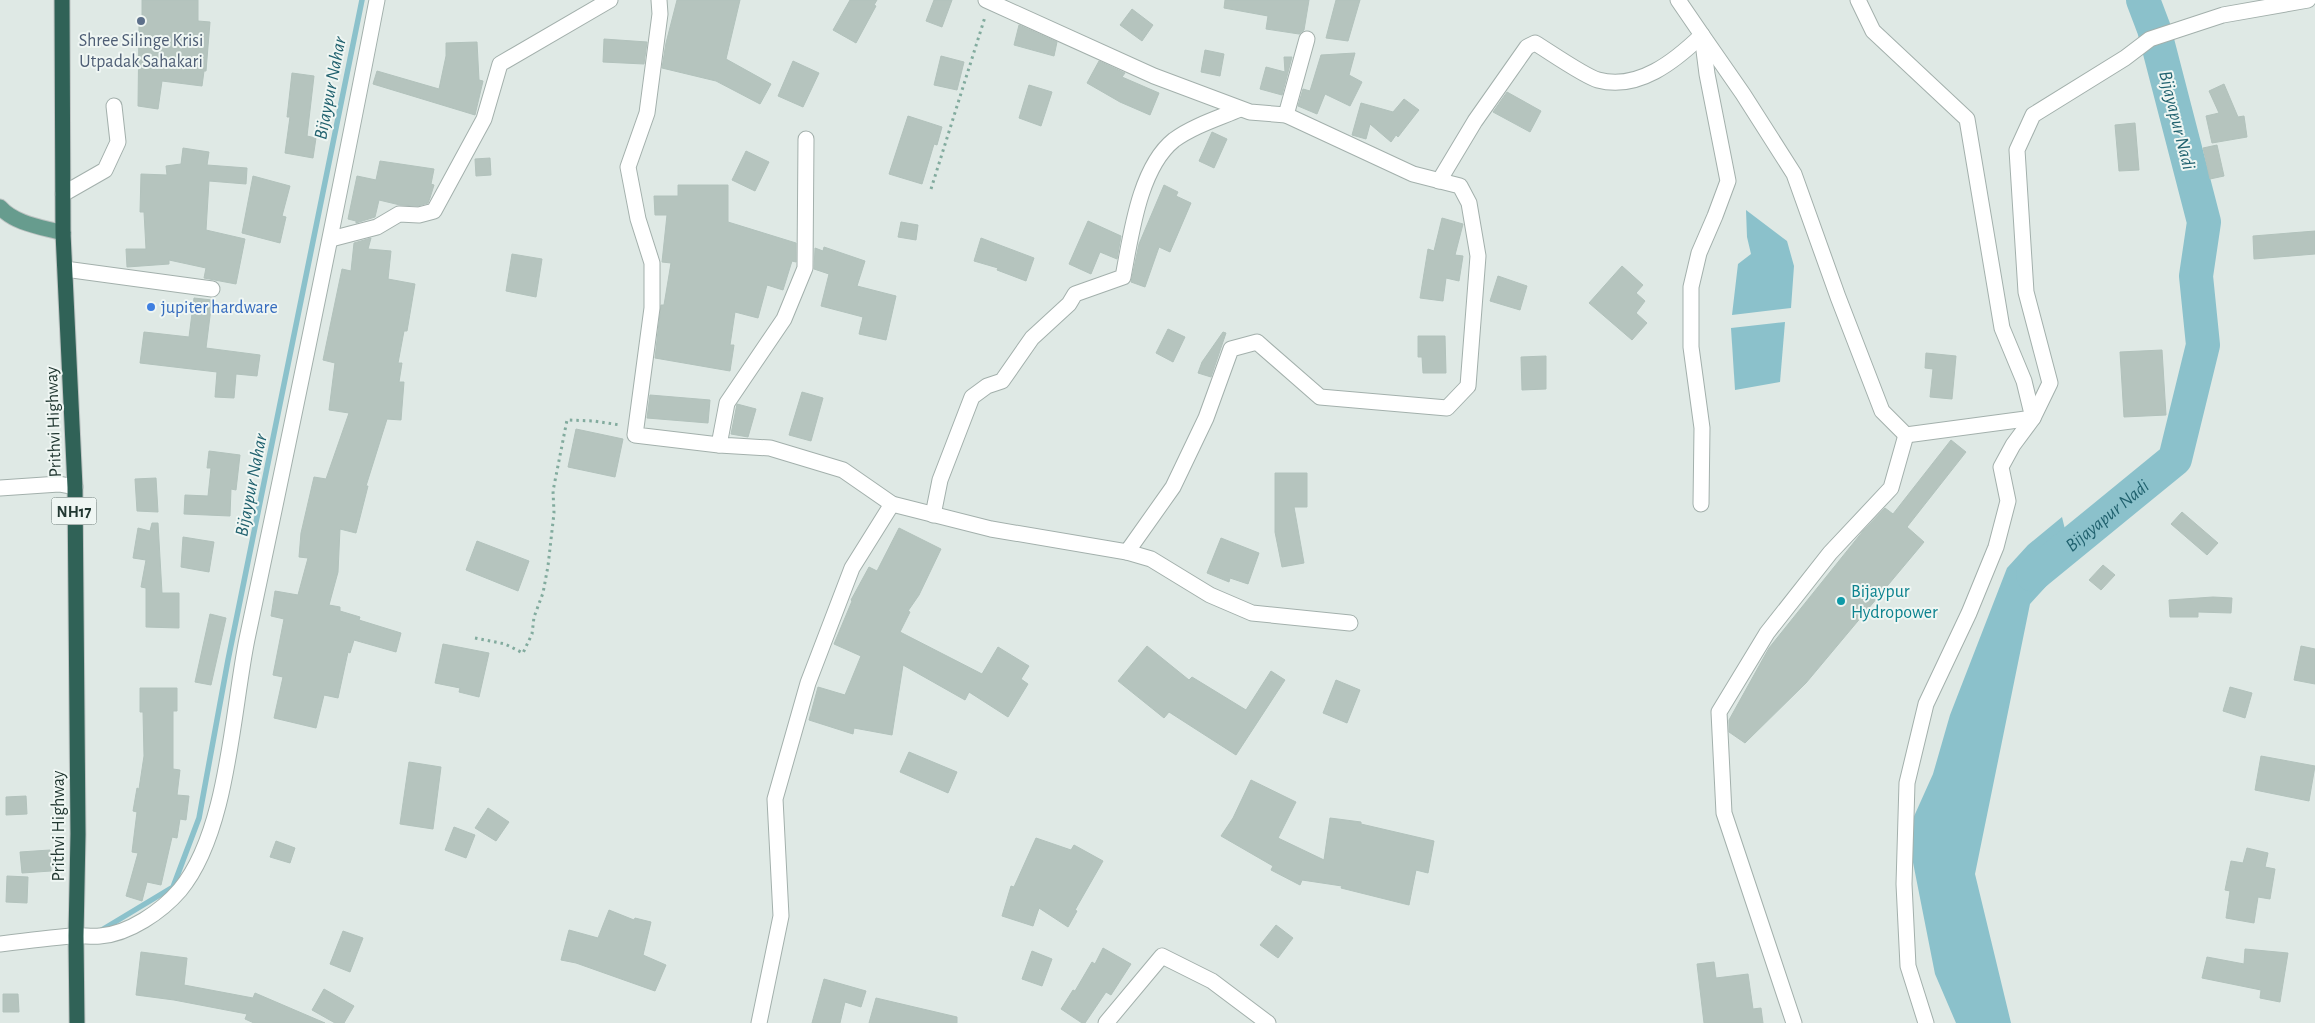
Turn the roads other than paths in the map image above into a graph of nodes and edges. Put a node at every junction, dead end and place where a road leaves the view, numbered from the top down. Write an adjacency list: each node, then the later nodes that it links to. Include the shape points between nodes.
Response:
1 (62, 0): 16 (highway, Prithvi Highway / NH17)
2 (377, 0): 19 (street)
3 (610, 0): 19 (street, via 500,64 484,119 434,210 418,215 400,214 377,227)
4 (659, 0): 24 (street, via 647,113 628,167 638,219 652,263 652,308 635,435)
5 (1678, 0): 9 (street)
6 (1858, 0): 22 (street, via 1873,31 1967,120 2002,328 2024,381)
7 (2308, 0): 22 (street, via 2223,15 2156,36 2033,115 2017,150 2026,292 2050,383)
8 (988, 1): 12 (street, via 1154,76)
9 (1702, 36): 15 (street, via 1679,58 1632,82 1598,80 1535,43 1527,47 1475,121); 23 (street, via 1794,174 1882,411); 28 (street, via 1728,181 1699,253 1691,287 1691,347 1702,428)
10 (1308, 39): 13 (street)
11 (114, 106): 16 (street, via 118,142 105,170)
12 (1240, 109): 13 (street); 29 (street, via 1174,140 1159,158 1136,208 1123,278 1075,294 1069,304 1032,338 1002,380 987,386 972,398 940,480)
13 (1286, 115): 15 (street, via 1413,174)
14 (806, 139): 24 (street, via 805,268 784,319 726,403)
15 (1439, 181): 30 (street, via 1460,186 1469,203 1478,256 1468,386 1447,408 1320,397 1257,342 1231,349 1206,418 1172,487)
16 (63, 194): 18 (highway, Prithvi Highway / NH17)
17 (0, 207): 18 (main road, via 19,221)
18 (63, 233): 20 (highway, Prithvi Highway / NH17)
19 (331, 239): 32 (street, via 208,843 180,890 152,915 131,928 102,936)
20 (65, 269): 21 (street); 25 (highway, Prithvi Highway / NH17)
21 (212, 289)
22 (2033, 418): 23 (street); 39 (street, via 2001,467 2008,501 1996,547 1926,704 1907,783 1904,884 1908,966)
23 (1906, 436): 38 (street, via 1891,488 1830,553 1767,633 1720,712 1724,813)
24 (719, 445): 27 (street, via 770,448 842,470)
25 (74, 487): 26 (street, via 58,484); 32 (highway, Prithvi Highway / NH17)
26 (0, 488)
27 (892, 504): 29 (street); 35 (street, via 852,568 808,683 775,800 781,916)
28 (1701, 504)
29 (933, 514): 30 (street, via 991,530)
30 (1127, 552): 31 (street, via 1151,559 1210,595 1252,613)
31 (1350, 623)
32 (76, 936): 33 (street); 34 (highway, Prithvi Highway / NH17)
33 (0, 944)
34 (77, 1023)
35 (759, 1023)
36 (1106, 1023): 37 (street, via 1162,956 1212,981)
37 (1268, 1023)
38 (1794, 1023)
39 (1926, 1023)

